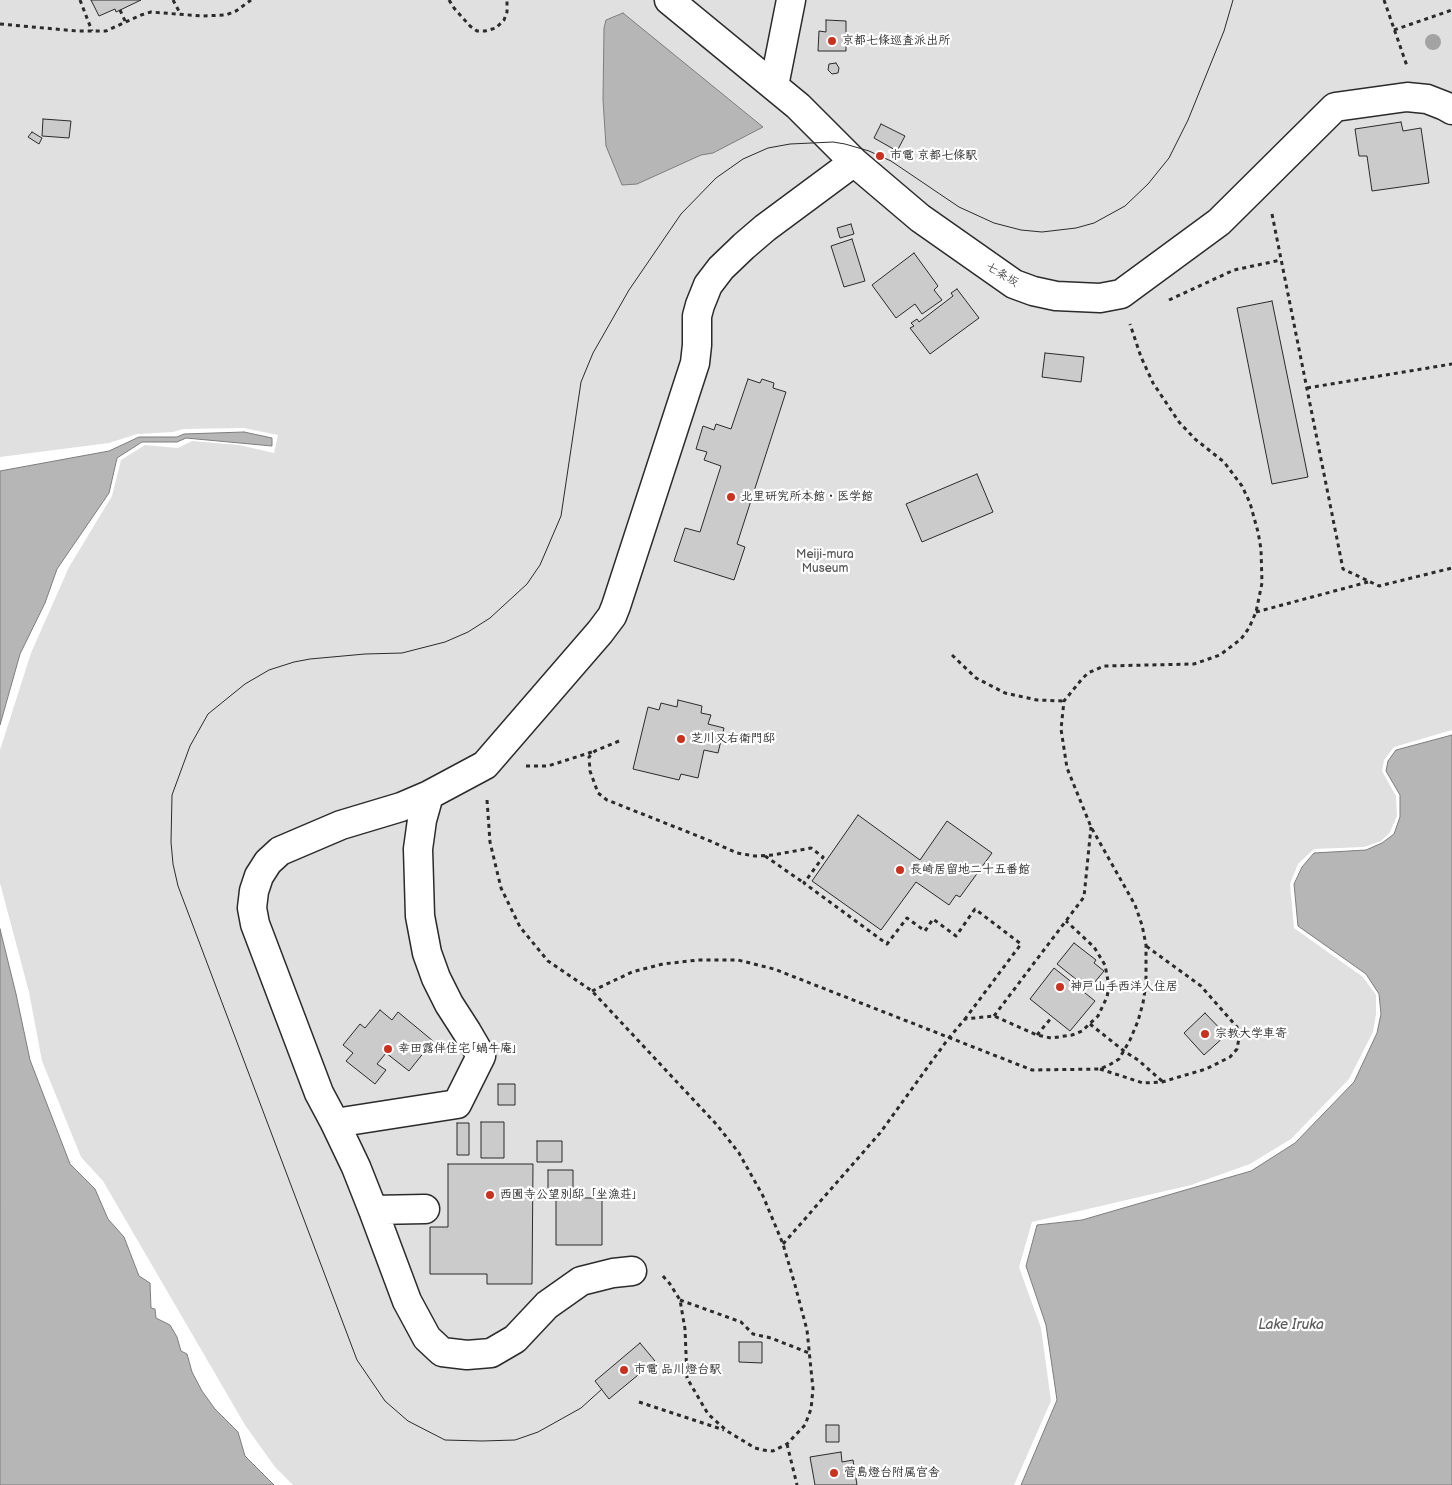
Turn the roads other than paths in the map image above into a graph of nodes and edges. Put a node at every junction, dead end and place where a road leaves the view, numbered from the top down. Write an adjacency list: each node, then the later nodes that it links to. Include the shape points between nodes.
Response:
1 (669, 0): 3 (lane, 七条坂)
2 (791, 0): 4 (lane)
3 (702, 13): 4 (lane, 七条坂)
4 (774, 86): 6 (lane, 七条坂)
5 (1452, 110): 6 (lane, 七条坂, via 1418,98 1396,98 1335,108 1219,222 1121,294 1100,298 1056,296 1014,284 920,218)
6 (854, 162): 7 (lane, via 765,228 721,268 708,286 697,316 695,363 612,616 485,765)
7 (429, 795): 8 (lane, via 418,849 420,916 427,953 449,1004 481,1056 457,1104); 8 (lane, via 280,851 258,876 252,908 255,924 319,1093)
8 (335, 1123): 10 (lane)
9 (425, 1209): 10 (lane)
10 (374, 1210): 11 (lane, via 407,1301 426,1338 442,1352 467,1355 491,1352 515,1339 547,1305 581,1281)
11 (632, 1271)

